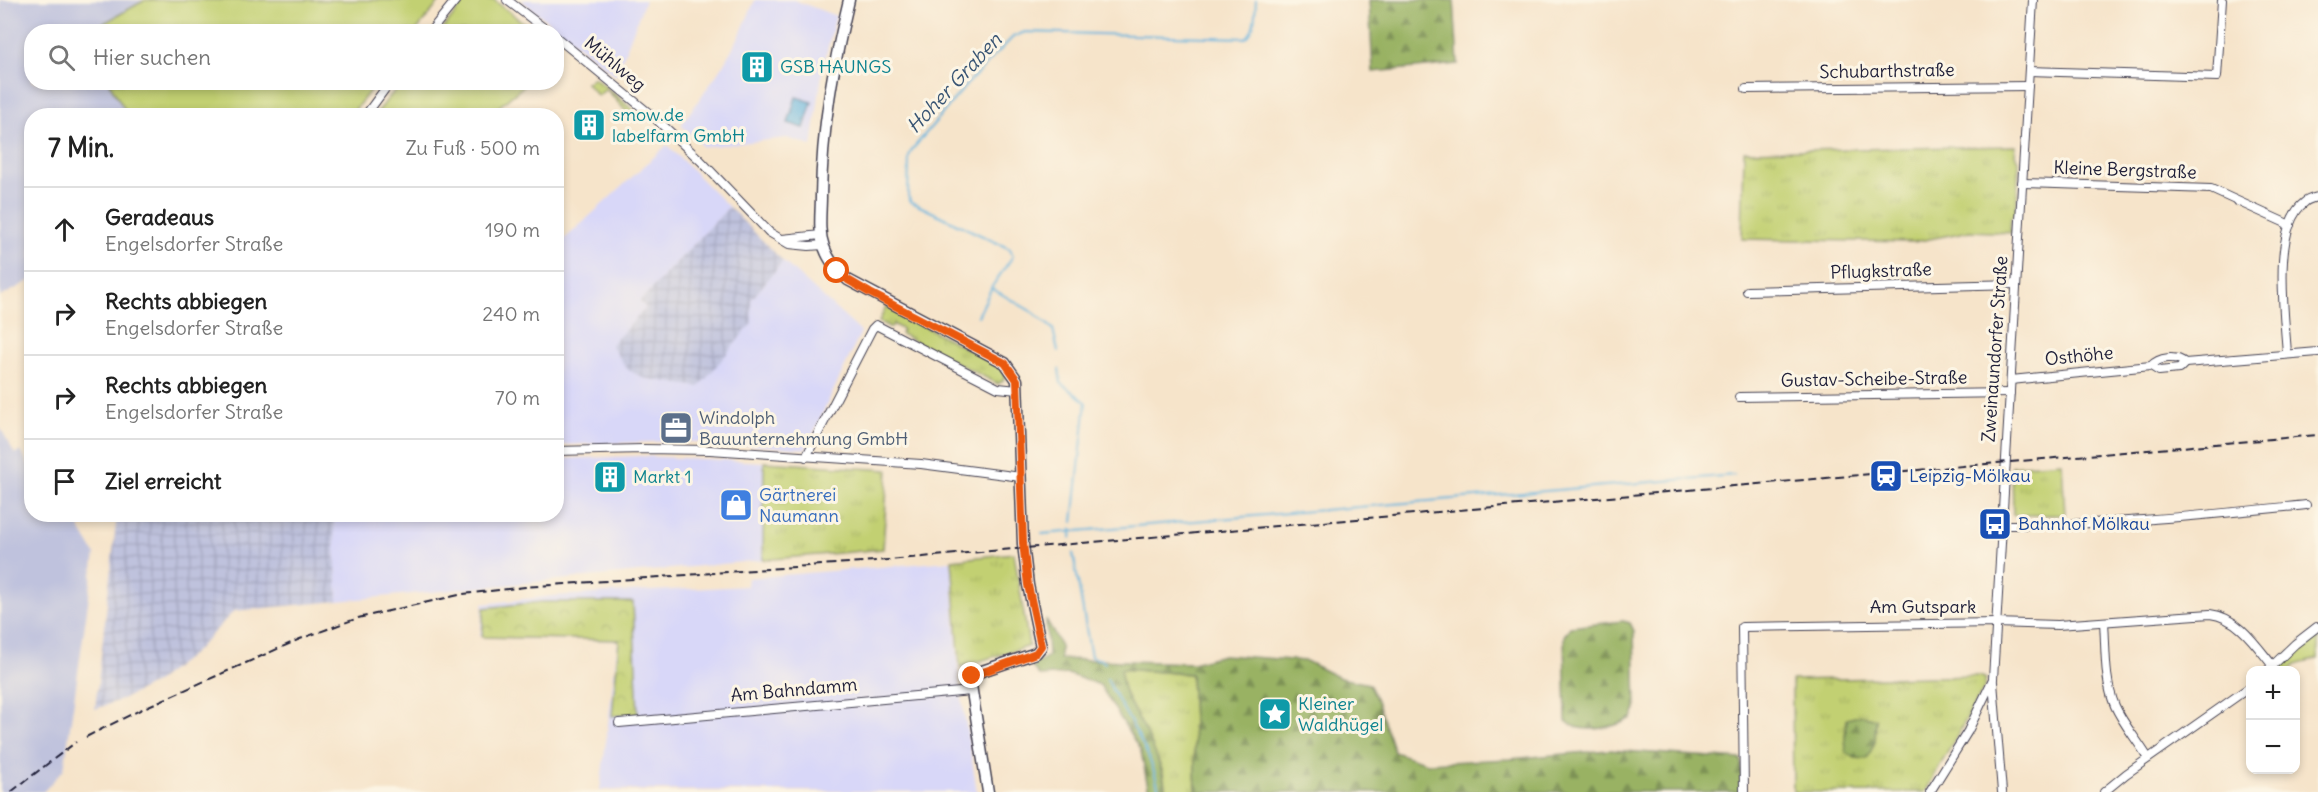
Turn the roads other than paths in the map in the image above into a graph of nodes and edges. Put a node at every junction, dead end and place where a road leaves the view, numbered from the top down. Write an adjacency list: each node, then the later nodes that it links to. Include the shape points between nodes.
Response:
1 (450, 0): 7 (street)
2 (456, 0): 7 (street)
3 (507, 0): 9 (street)
4 (849, 0): 19 (main road, via 822,140)
5 (2033, 0): 11 (street, Zweinaundorfer Straße)
6 (2222, 0): 11 (street, via 2217,77)
7 (440, 20): 8 (street)
8 (437, 24)
9 (538, 24)
10 (564, 44): 19 (street, Mühlweg, via 655,118 769,232 782,240)
11 (2029, 71): 12 (street, Zweinaundorfer Straße)
12 (2028, 86): 13 (street, Schubarthstraße); 16 (street, Zweinaundorfer Straße)
13 (1746, 89)
14 (384, 90): 15 (street)
15 (370, 108)
16 (2022, 183): 18 (street, Kleine Bergstraße, via 2211,189); 20 (street, Zweinaundorfer Straße)
17 (2318, 197): 18 (street, via 2306,201)
18 (2290, 225): 23 (street, via 2282,262)
19 (822, 240): 25 (main road, via 831,263 848,280 1005,363 1017,380)
20 (2016, 284): 21 (street, Pflugkstraße); 24 (street, Zweinaundorfer Straße)
21 (1747, 291)
22 (2318, 352): 23 (street, Osthöhe)
23 (2287, 354): 24 (street, Osthöhe, via 2185,363 2178,358 2157,360 2151,366)
24 (2011, 380): 26 (street, Zweinaundorfer Straße)
25 (1018, 390): 29 (street, via 998,388 876,325); 30 (main road)
26 (2010, 393): 27 (street, Gustav-Scheibe-Straße); 32 (street, Zweinaundorfer Straße)
27 (1738, 398)
28 (564, 451): 29 (street, via 686,449)
29 (806, 457): 30 (street, via 945,466)
30 (1022, 477): 40 (main road, via 1023,543 1041,646 1036,653 972,676)
31 (2306, 505): 32 (street, via 2184,517)
32 (2001, 525): 34 (street, Zweinaundorfer Straße)
33 (2104, 622): 34 (street, Am Gutspark); 36 (street, Am Gutspark, via 2215,615 2238,626); 42 (street, via 2112,696)
34 (1996, 623): 38 (street, Zweinaundorfer Straße); 44 (street, Am Gutspark, via 1742,627)
35 (2317, 627): 37 (street)
36 (2268, 666)
37 (2272, 666)
38 (1993, 679): 45 (street, Zweinaundorfer Straße, via 1968,731); 46 (street)
39 (2246, 690): 42 (street)
40 (971, 691): 41 (street, Am Bahndamm); 43 (main road)
41 (620, 723)
42 (2148, 758): 47 (street)
43 (988, 792)
44 (1744, 792)
45 (1929, 792)
46 (2001, 792)
47 (2104, 792)

